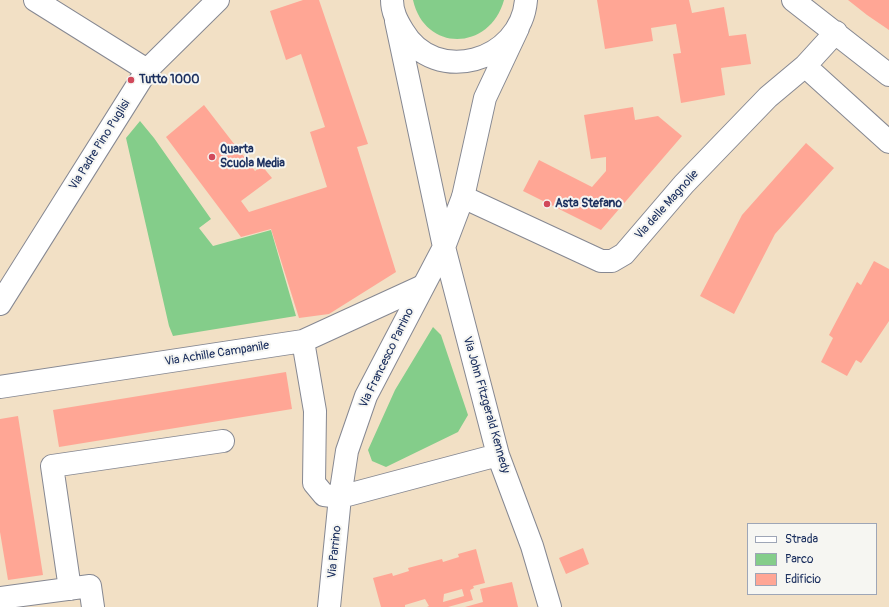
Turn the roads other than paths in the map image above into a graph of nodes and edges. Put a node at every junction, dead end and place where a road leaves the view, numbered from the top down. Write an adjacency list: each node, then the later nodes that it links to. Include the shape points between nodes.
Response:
1 (35, 0): 9 (street)
2 (218, 0): 9 (street, Via Padre Pino Puglisi)
3 (526, 0): 6 (street)
4 (793, 0): 7 (street)
5 (392, 7): 6 (street, via 407,39 424,53 444,61 465,62 486,57 504,45); 13 (street, Via John Fitzgerald Kennedy)
6 (518, 28): 12 (street, via 485,98)
7 (836, 32): 8 (street, Via delle Magnolie); 10 (street)
8 (805, 66): 11 (street); 12 (street, Via delle Magnolie, via 768,97 684,184 624,254 612,262 601,261)
9 (147, 70): 15 (street, Via Padre Pino Puglisi)
10 (889, 76)
11 (889, 142)
12 (463, 197): 13 (street)
13 (444, 247): 14 (street, Via Francesco Parrino); 19 (street, Via John Fitzgerald Kennedy)
14 (423, 286): 16 (street, Via Achille Campanile); 20 (street, Via Francesco Parrino, via 366,396 347,451)
15 (0, 304)
16 (303, 341): 17 (street, Via Achille Campanile); 20 (street, via 315,411 314,483 324,495)
17 (0, 387)
18 (223, 441): 21 (street, via 52,466)
19 (498, 455): 20 (street); 25 (street, Via John Fitzgerald Kennedy, via 532,546)
20 (340, 497): 24 (street, Via Parrino)
21 (70, 589): 22 (street); 23 (street, via 90,586)
22 (0, 598)
23 (93, 607)
24 (329, 607)
25 (550, 607)

